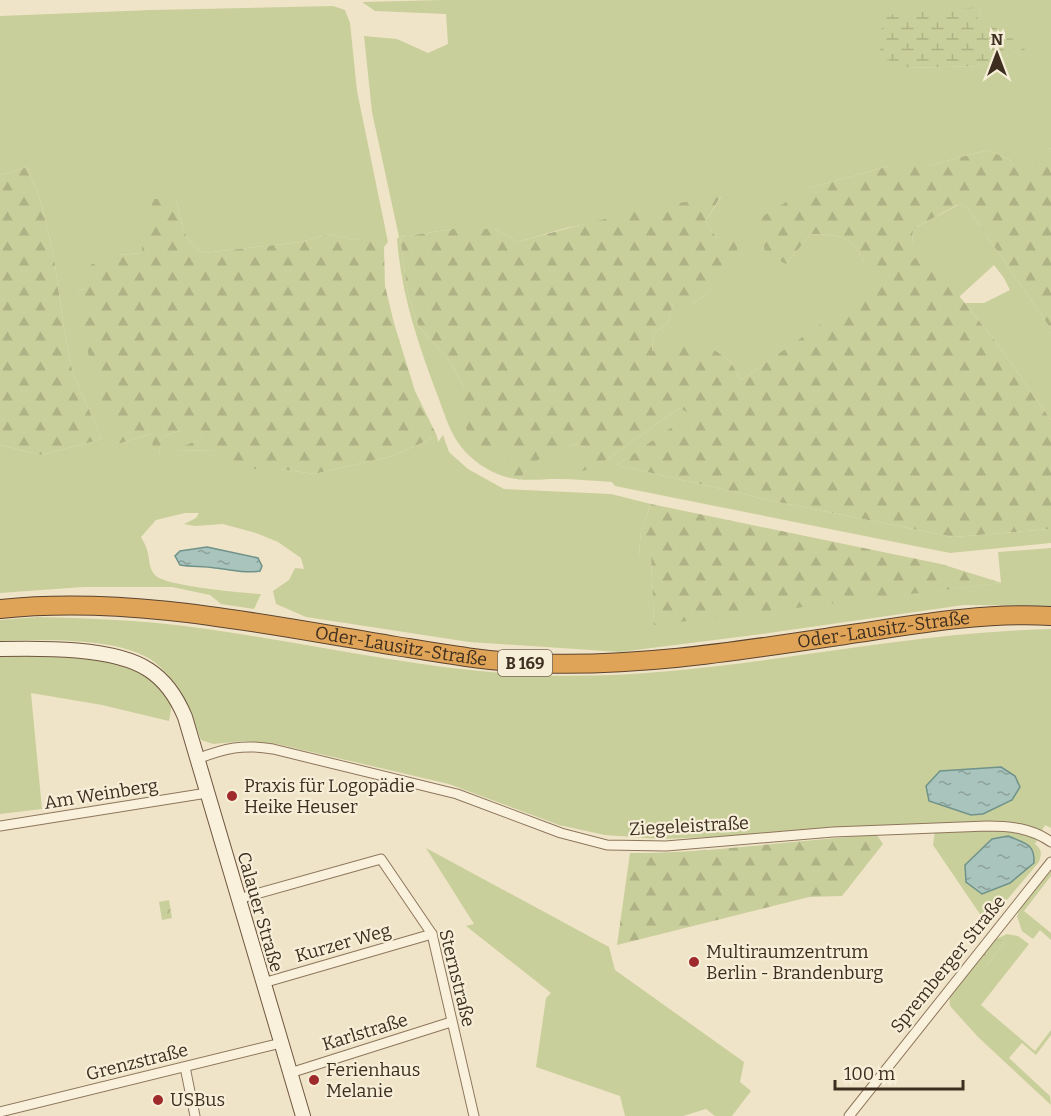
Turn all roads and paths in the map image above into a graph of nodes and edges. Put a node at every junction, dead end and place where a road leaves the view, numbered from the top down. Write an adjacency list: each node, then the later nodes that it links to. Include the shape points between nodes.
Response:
1 (0, 609): 2 (highway, Oder-Lausitz-Straße / B 169, via 105,606 184,613 527,663 680,659 956,619)
2 (1051, 616)
3 (0, 649): 4 (street, Calauer Straße, via 92,653 148,669 170,690 185,717)
4 (197, 759): 5 (street, Calauer Straße); 7 (street, Ziegeleistraße, via 244,746 273,749 457,794 561,833 607,845 666,846 833,832 987,826 1027,830)
5 (207, 793): 6 (street, Am Weinberg); 9 (street, Calauer Straße)
6 (0, 826)
7 (1051, 842)
8 (1051, 862): 20 (street, Spremberger Straße)
9 (238, 899): 10 (street, Sternstraße, via 381,859); 11 (street, Calauer Straße)
10 (432, 933): 11 (street, Kurzer Weg); 12 (street, Sternstraße)
11 (262, 983): 13 (street, Calauer Straße)
12 (451, 1022): 15 (street, Karlstraße); 19 (street, Sternstraße)
13 (281, 1043): 14 (street, Grenzstraße); 15 (street, Calauer Straße)
14 (185, 1067): 16 (street, Grenzstraße); 17 (street)
15 (290, 1073): 18 (street, Calauer Straße)
16 (0, 1112)
17 (195, 1116)
18 (303, 1116)
19 (474, 1116)
20 (849, 1116)

